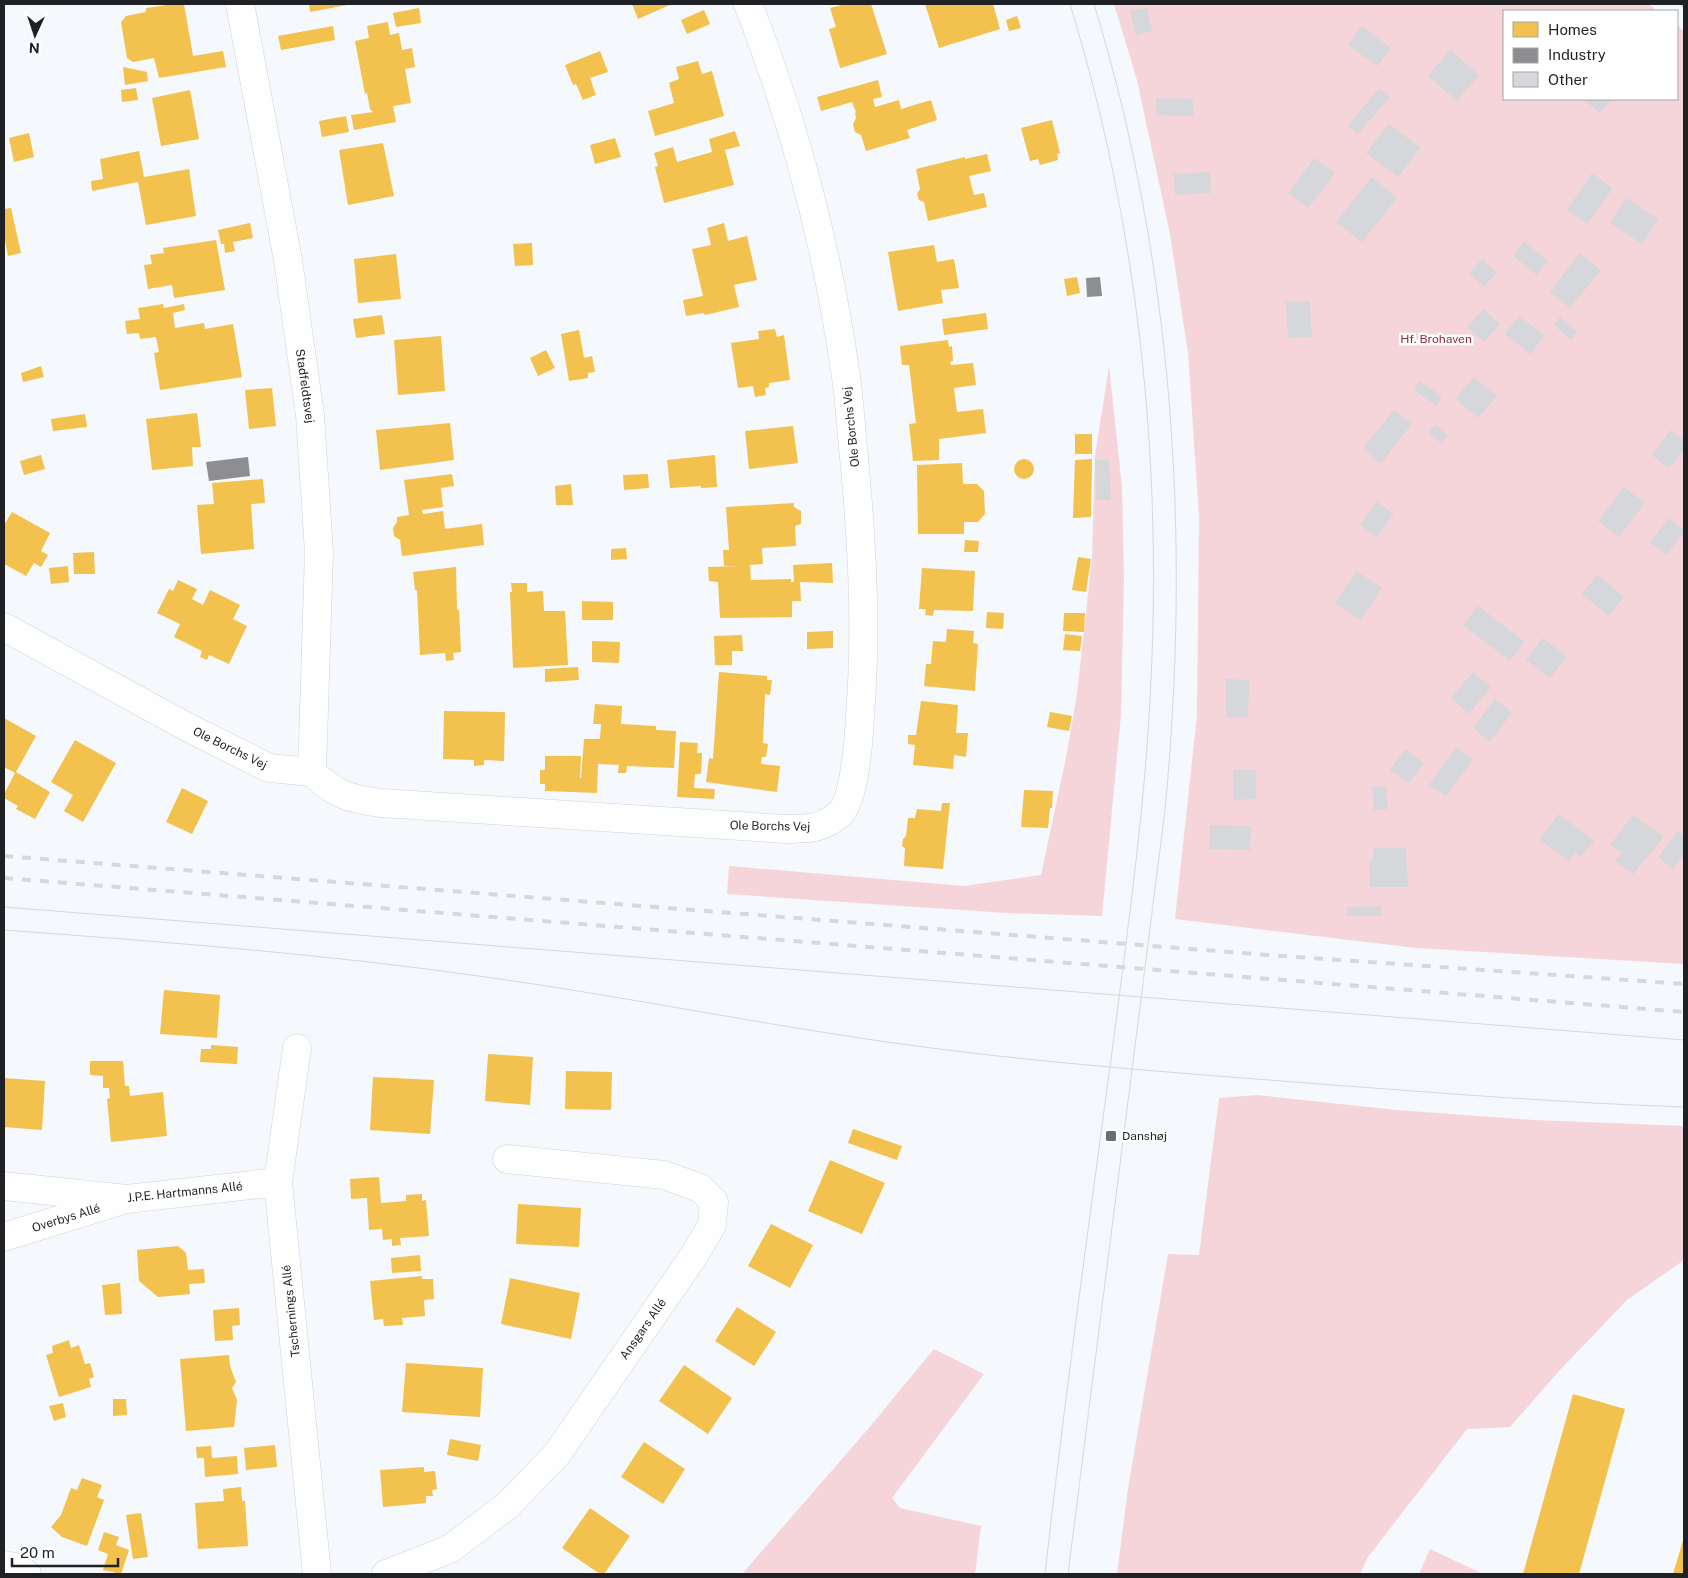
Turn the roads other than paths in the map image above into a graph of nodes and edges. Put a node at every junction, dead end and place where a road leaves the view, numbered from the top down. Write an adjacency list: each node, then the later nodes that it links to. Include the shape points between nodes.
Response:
1 (240, 4): 4 (street, Stadfeldtsvej, via 288,260 310,415 319,552)
2 (748, 4): 4 (street, Ole Borchs Vej, via 800,156 825,259 846,378 858,500 863,681 858,745 849,796 840,814 820,827 786,829 380,803 351,799 322,782)
3 (4, 627): 4 (street, Ole Borchs Vej, via 269,768)
4 (312, 772)
5 (298, 1048): 7 (street, Tschernings Allé)
6 (507, 1159): 14 (street, Ansgars Allé, via 664,1175 700,1188 714,1202 712,1225 557,1454 508,1505 450,1549)
7 (278, 1182): 9 (street, J.P.E. Hartmanns Allé); 13 (street, Tschernings Allé)
8 (4, 1186): 9 (street, J.P.E. Hartmanns Allé)
9 (127, 1199): 10 (street, Overbys Allé)
10 (4, 1237)
11 (4, 1565): 12 (street)
12 (28, 1574)
13 (317, 1574)
14 (386, 1574)

